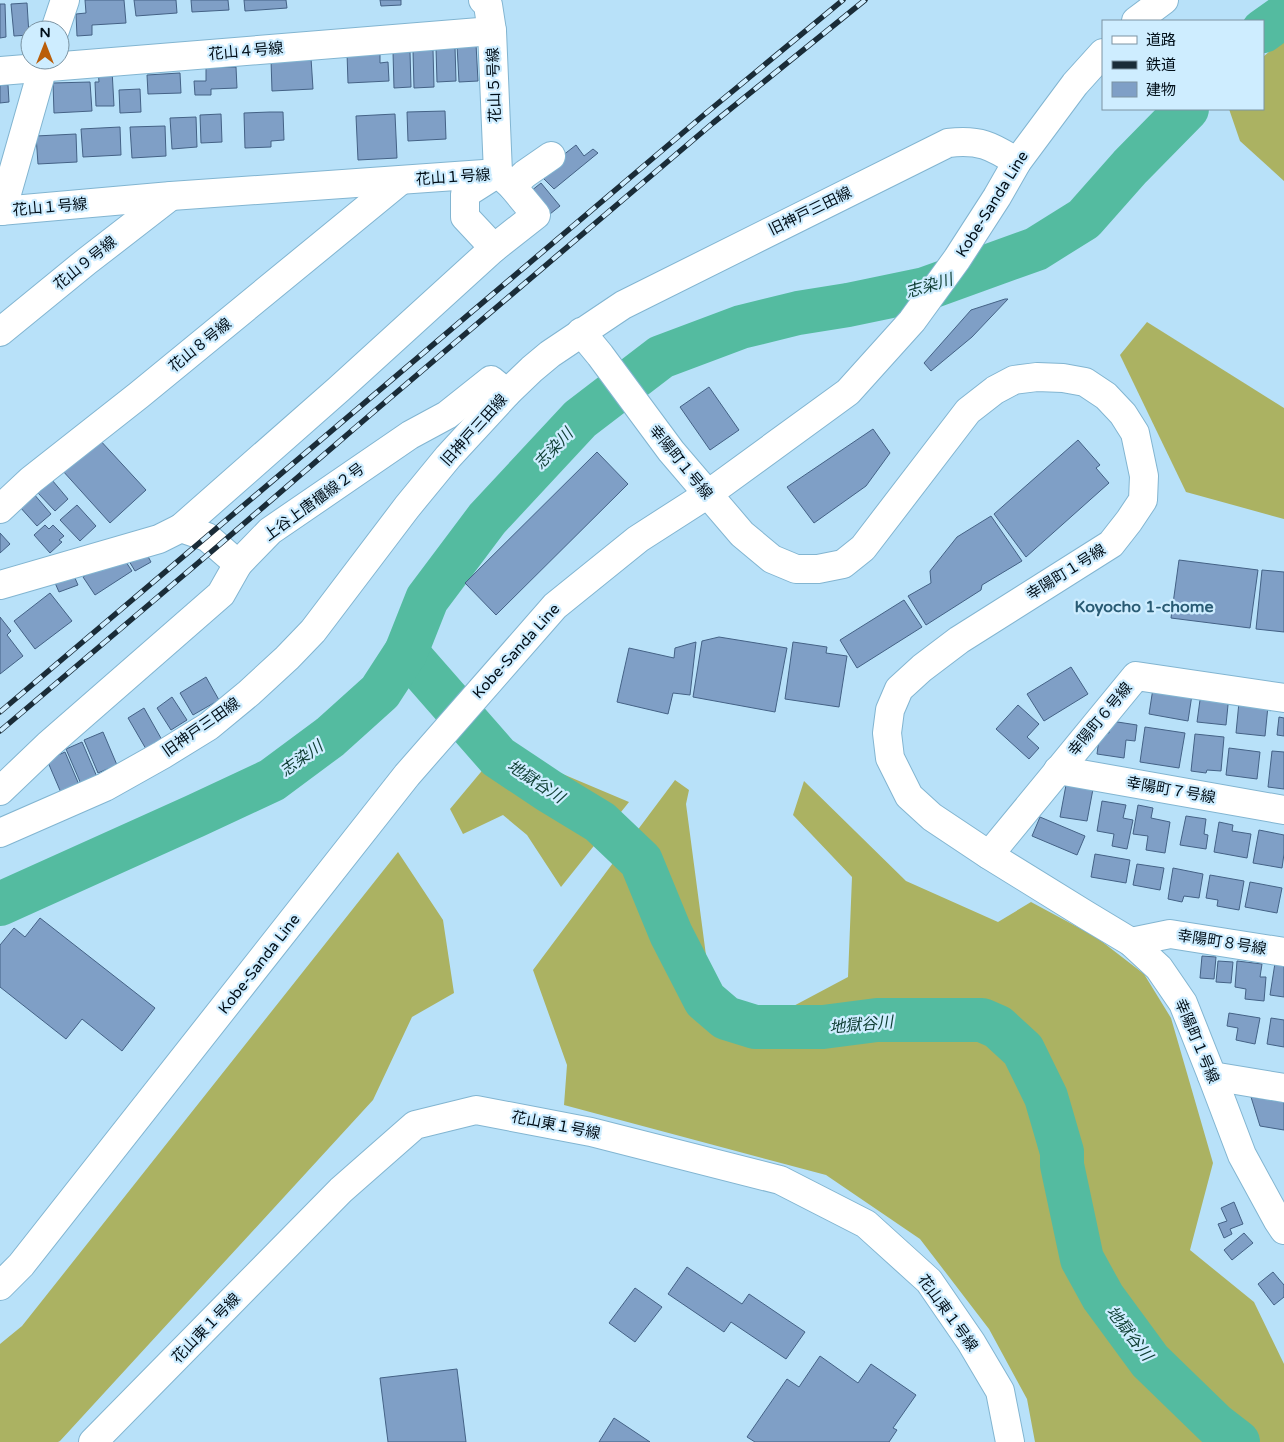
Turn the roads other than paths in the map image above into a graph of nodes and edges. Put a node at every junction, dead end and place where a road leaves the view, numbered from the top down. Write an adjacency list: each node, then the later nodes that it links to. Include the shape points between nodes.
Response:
1 (65, 0): 4 (street)
2 (483, 0): 6 (street, 花山５号線, via 488,5)
3 (1164, 0): 5 (street)
4 (58, 20)
5 (1137, 20)
6 (492, 31): 8 (street, 花山４号線); 15 (street, 花山５号線)
7 (1102, 54): 13 (street, Kobe-Sanda Line, via 1075,84)
8 (70, 62)
9 (20, 68): 11 (street, 花山４号線)
10 (41, 70): 17 (street)
11 (0, 71)
12 (551, 156): 15 (street, via 525,174)
13 (1018, 162): 20 (street, 旧神戸三田線, via 979,142 948,143 623,305); 24 (street, Kobe-Sanda Line, via 957,259 912,321 848,392)
14 (400, 180): 15 (street, 花山１号線); 16 (street, 花山１号線); 22 (street, 花山８号線)
15 (505, 180): 18 (street, 花山１号線, via 536,215); 18 (street, via 465,194 465,217)
16 (171, 196): 17 (street, 花山１号線); 19 (street, 花山９号線)
17 (1, 211)
18 (494, 248): 26 (street, 花山１号線)
19 (0, 332)
20 (580, 332): 21 (street, 旧神戸三田線); 24 (street, 幸陽町１号線)
21 (507, 393): 27 (street, 上谷上唐櫃線２号, via 491,380 447,415 410,435 270,531); 33 (street, 旧神戸三田線, via 407,506 313,631 249,693 209,726 162,755 105,787)
22 (31, 480): 23 (street); 25 (street, 花山８号線)
23 (0, 483)
24 (708, 494): 34 (street, 幸陽町１号線, via 742,534 772,558 796,569 818,569 843,564 863,548 968,411 1014,380 1054,377 1085,382 1106,396 1123,414 1135,433 1144,476 1143,500 1129,522 1111,544 959,640 922,668 899,690 890,710 887,733 890,758 909,796 932,817); 40 (street, Kobe-Sanda Line, via 638,539 555,606 395,791 21,1265)
25 (0, 509)
26 (181, 528): 27 (street, via 207,537); 28 (street, via 140,545)
27 (238, 564): 31 (street, via 221,594 48,745)
28 (0, 585)
29 (1284, 698): 30 (street, 幸陽町６号線, via 1136,676)
30 (1058, 770): 32 (street, 幸陽町７号線); 34 (street, 幸陽町６号線)
31 (0, 792)
32 (1284, 810)
33 (0, 833)
34 (989, 855): 35 (street, 幸陽町１号線)
35 (1131, 942): 36 (street, 幸陽町８号線, via 1170,934); 37 (street, 幸陽町１号線, via 1160,968 1183,1003)
36 (1284, 952)
37 (1212, 1076): 38 (street); 39 (street, 幸陽町１号線, via 1242,1155)
38 (1284, 1088)
39 (1282, 1225)
40 (0, 1286)
41 (93, 1442): 42 (street, 花山東１号線, via 341,1190 415,1125 476,1110 592,1132 780,1180 866,1224 929,1281 971,1342 1000,1391)
42 (1010, 1442)

